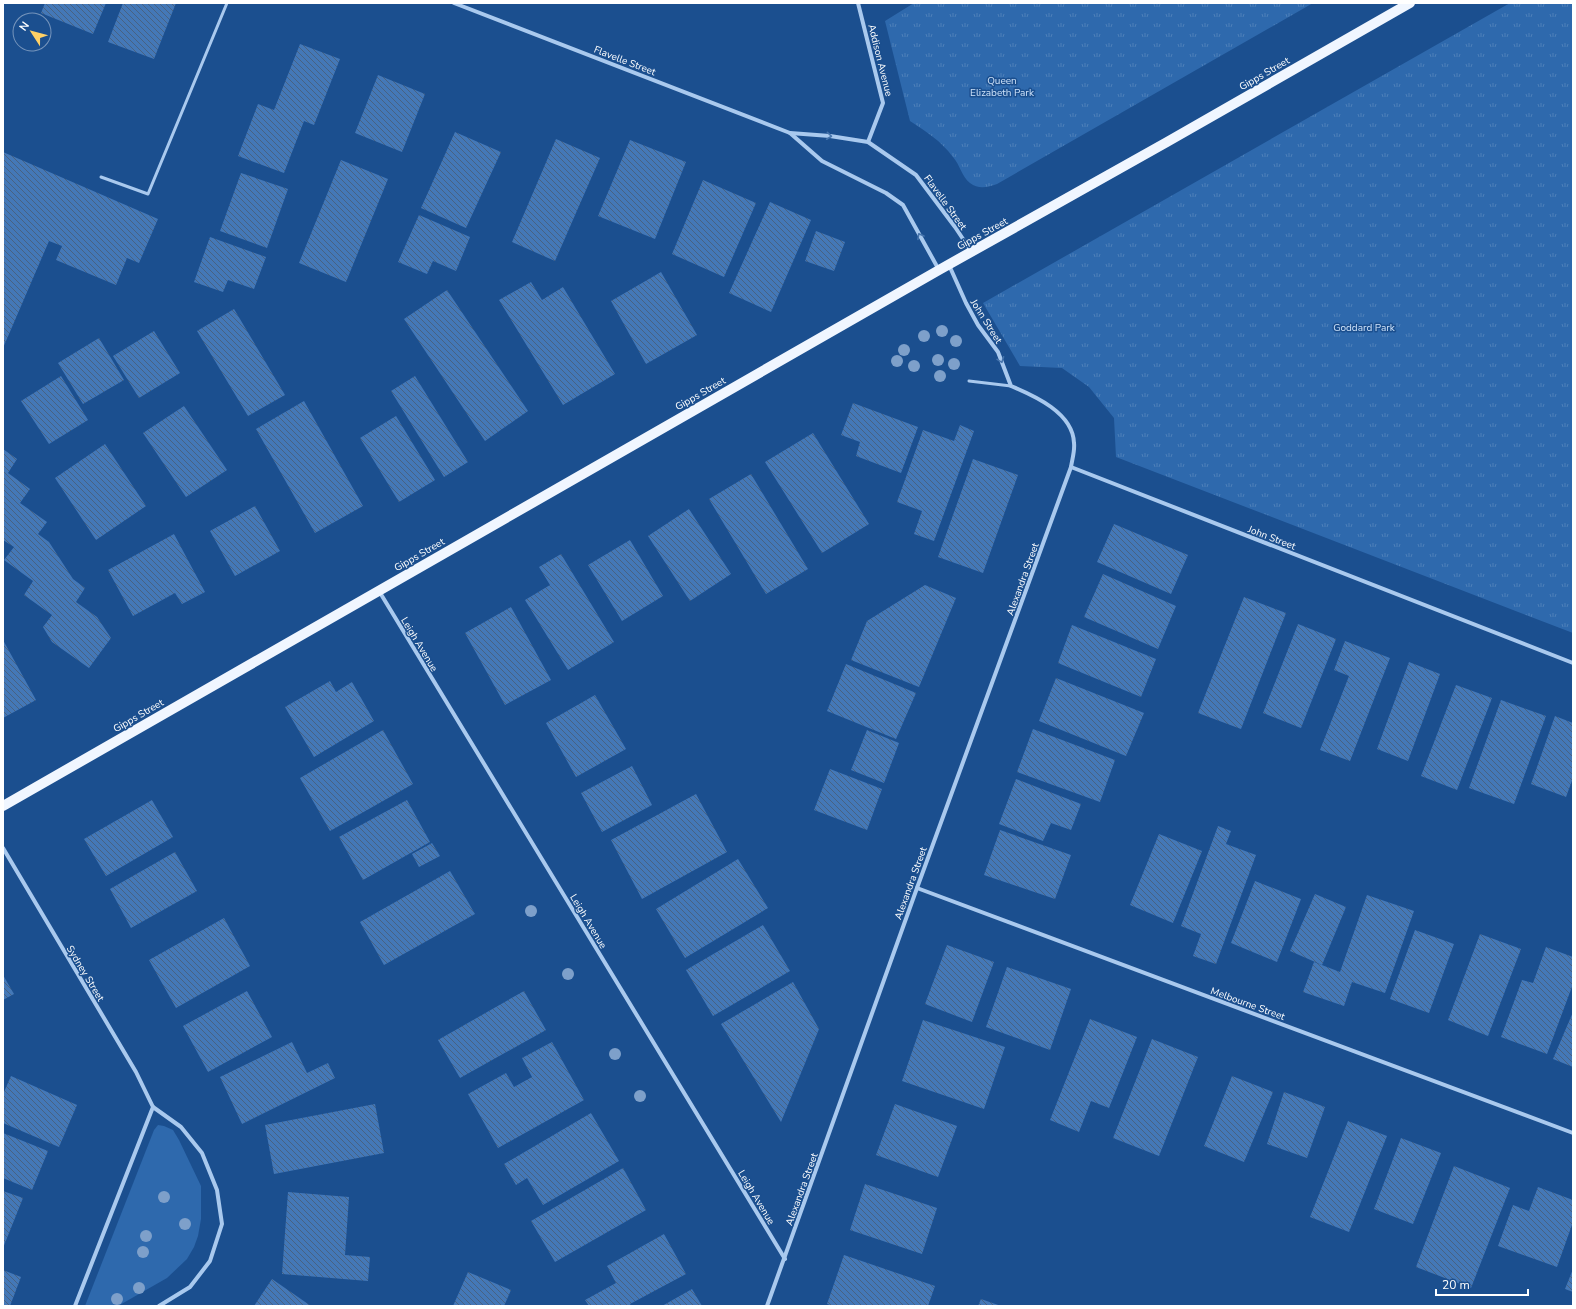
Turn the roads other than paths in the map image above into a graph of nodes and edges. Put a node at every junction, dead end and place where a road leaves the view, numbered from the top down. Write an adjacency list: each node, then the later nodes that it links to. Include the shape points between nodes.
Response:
1 (227, 3): 7 (lane, via 148,194)
2 (454, 3): 5 (street, Flavelle Street)
3 (858, 3): 6 (street, Addison Avenue, via 883,103)
4 (1410, 3): 8 (main road, Gipps Street)
5 (790, 133): 6 (street, Flavelle Street, one-way to 6); 10 (street, Flavelle Street, one-way to 5, via 903,205 886,193 822,161)
6 (868, 142): 8 (street, Flavelle Street, via 916,175)
7 (101, 177)
8 (972, 253): 9 (main road, Gipps Street)
9 (949, 265): 10 (main road, Gipps Street); 12 (street, John Street, one-way to 12, via 978,325 998,352)
10 (939, 270): 14 (main road, Gipps Street)
11 (969, 381): 12 (lane)
12 (1011, 386): 13 (street, via 1048,405 1068,422 1075,443)
13 (1071, 467): 15 (street, John Street); 18 (street, Alexandra Street)
14 (379, 591): 16 (main road, Gipps Street); 21 (street, Leigh Avenue)
15 (1573, 663)
16 (3, 806)
17 (3, 848): 19 (street, Sydney Street, via 136,1072)
18 (917, 888): 20 (street, Melbourne Street); 21 (street, Alexandra Street)
19 (153, 1107): 22 (street); 23 (street, Sydney Street, via 181,1127 202,1153 217,1190 222,1224 210,1262 190,1287)
20 (1573, 1133)
21 (785, 1258): 24 (street, Alexandra Street)
22 (75, 1306)
23 (159, 1306)
24 (767, 1306)

